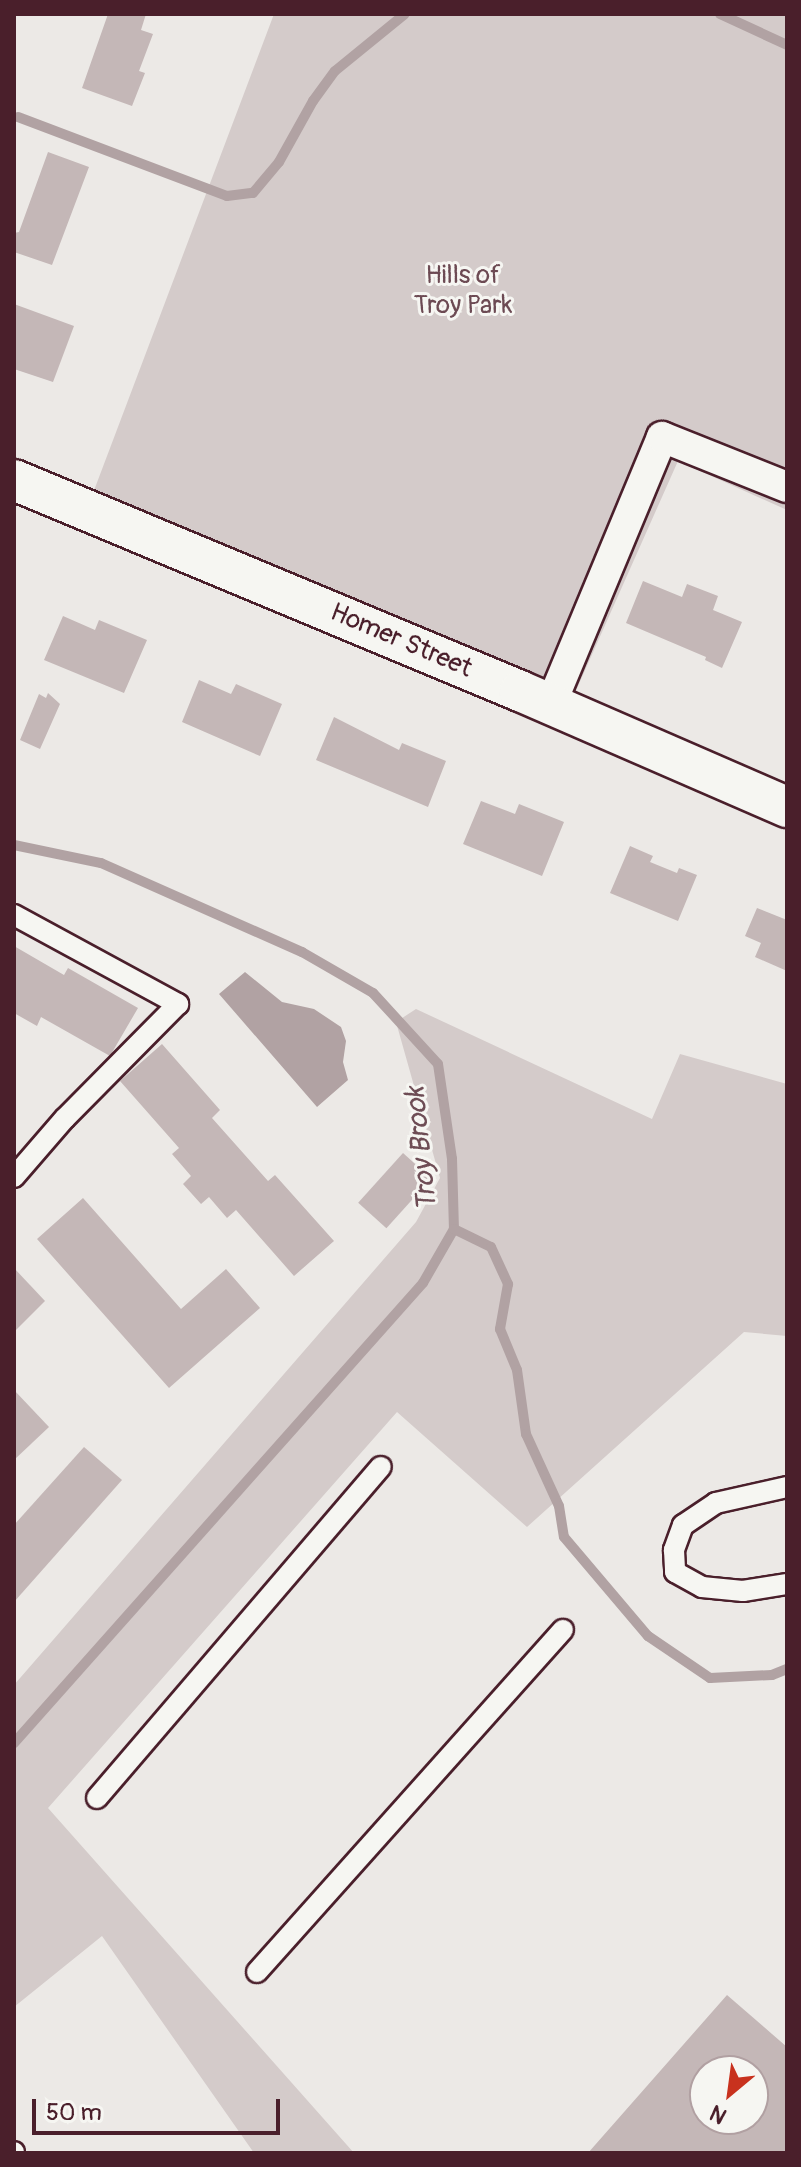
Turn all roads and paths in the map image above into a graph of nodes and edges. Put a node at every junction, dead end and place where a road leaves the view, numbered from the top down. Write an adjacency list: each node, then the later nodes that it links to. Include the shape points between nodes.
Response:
1 (14, 480): 3 (street, Homer Street)
2 (787, 487): 3 (street, via 662,437)
3 (551, 704): 4 (street, Homer Street)
4 (787, 807)
5 (14, 915): 6 (lane, via 178,1004)
6 (14, 1177)
7 (381, 1467): 11 (lane)
8 (787, 1487): 9 (lane, via 716,1503 683,1525 674,1550 675,1572 702,1587 743,1591)
9 (787, 1584)
10 (563, 1630): 12 (lane)
11 (97, 1798)
12 (257, 1972)

